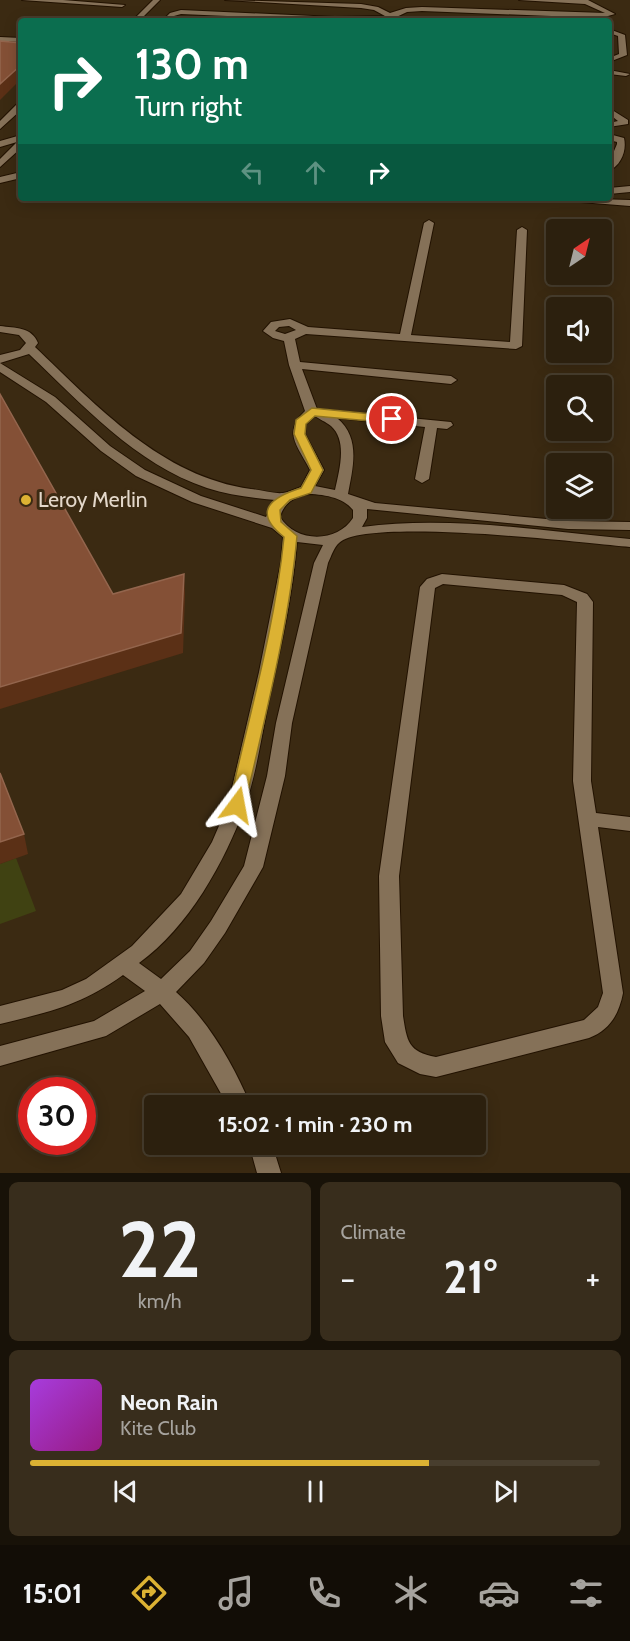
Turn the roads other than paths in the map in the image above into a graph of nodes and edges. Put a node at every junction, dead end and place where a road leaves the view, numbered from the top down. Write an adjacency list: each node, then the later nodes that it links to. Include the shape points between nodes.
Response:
1 (25, 0): 6 (street)
2 (158, 0): 7 (street)
3 (228, 0): 10 (street, via 361,6 376,8)
4 (522, 0): 5 (street)
5 (585, 1): 10 (street, via 612,14 433,9 406,10)
6 (122, 5)
7 (138, 18)
8 (168, 18): 9 (street, via 181,12)
9 (313, 18)
10 (390, 18)
11 (612, 32): 16 (street, via 621,35 618,47 622,55)
12 (0, 37): 13 (street)
13 (18, 38)
14 (0, 46): 15 (street)
15 (18, 48)
16 (612, 59)
17 (612, 70): 18 (street)
18 (628, 71)
19 (18, 108): 22 (street)
20 (612, 112): 21 (street, via 625,122)
21 (612, 124)
22 (0, 126)
23 (612, 138): 28 (street, via 621,140)
24 (18, 139): 25 (street)
25 (0, 144)
26 (18, 146): 27 (street)
27 (4, 159)
28 (613, 159)
29 (18, 175): 30 (street)
30 (0, 180)
31 (630, 189): 32 (street)
32 (612, 192)
33 (612, 194): 34 (street)
34 (630, 197)
35 (605, 201): 36 (street)
36 (630, 204)
37 (429, 223): 42 (street)
38 (522, 230): 42 (street, via 516,346)
39 (0, 329): 43 (street, via 28,335)
40 (302, 330): 41 (street); 41 (street, via 290,322 270,328 274,336); 42 (street)
41 (289, 338): 45 (street)
42 (405, 338)
43 (29, 348): 44 (street, via 17,356); 53 (street, via 135,445 160,460 204,482 236,491)
44 (0, 359)
45 (295, 365): 47 (street); 48 (street)
46 (0, 367): 55 (street, via 31,385 124,463 216,507)
47 (451, 380)
48 (312, 412): 49 (street); 52 (street, via 300,423 299,434 317,470); 54 (street, via 334,420 346,437)
49 (432, 423): 50 (street); 51 (street)
50 (447, 425)
51 (422, 479)
52 (306, 490): 53 (street); 54 (street)
53 (285, 497): 55 (street, via 274,509)
54 (347, 498): 56 (street, via 375,507 540,523); 58 (street, via 360,512 359,520)
55 (275, 524): 57 (street)
56 (630, 526)
57 (290, 536): 58 (street, via 314,541); 62 (street, via 267,672 237,805 220,844 184,906)
58 (341, 536): 59 (street, via 391,527 445,527); 63 (street, via 321,563 253,867 197,957)
59 (630, 543)
60 (587, 819): 60 (street, via 582,781 582,597 564,590 442,579 432,582 428,587 388,876 392,1016 396,1042 406,1056 436,1068 589,1028 603,1020 613,993); 61 (street)
61 (630, 824)
62 (123, 963): 63 (street); 64 (street, via 93,985 66,998)
63 (163, 992): 65 (street, via 98,1029); 66 (street, via 200,1035)
64 (0, 1015)
65 (0, 1056)
66 (234, 1095)
67 (263, 1155): 68 (street)
68 (269, 1173)

